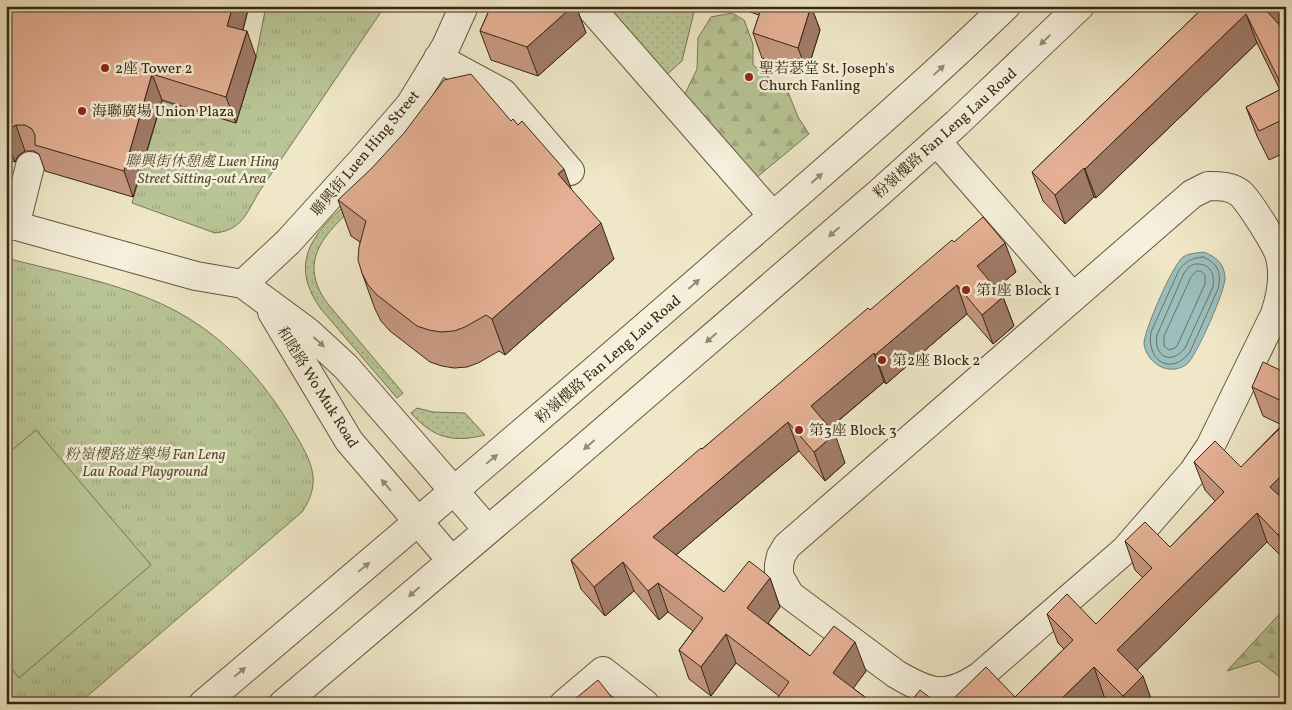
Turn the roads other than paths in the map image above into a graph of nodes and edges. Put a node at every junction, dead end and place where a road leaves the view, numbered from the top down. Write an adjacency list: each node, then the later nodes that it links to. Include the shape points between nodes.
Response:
1 (464, 6): 5 (street, 聯興街 Luen Hing Street)
2 (589, 6): 9 (street)
3 (1006, 6): 9 (street, 粉嶺樓路 Fan Leng Lau Road, one-way to 3, via 907,100)
4 (1080, 6): 6 (street, 粉嶺樓路 Fan Leng Lau Road, one-way to 6)
5 (438, 58): 8 (street, via 503,93); 11 (street, 聯興街 Luen Hing Street, via 410,105 288,242)
6 (937, 142): 12 (street); 16 (street, 粉嶺樓路 Fan Leng Lau Road, one-way to 16)
7 (30, 166): 10 (street)
8 (570, 171)
9 (774, 216): 14 (street, 粉嶺樓路 Fan Leng Lau Road, one-way to 9)
10 (11, 224): 11 (street, 和睦路 Wo Muk Road, via 196,276)
11 (243, 284): 13 (street, 和睦路 Wo Muk Road)
12 (1073, 297): 12 (street, via 1192,194 1208,186 1225,186 1241,194 1274,242 1280,257 1281,293 1275,314 1210,447 1193,472 1125,550 980,676 954,690 941,692 912,684 790,595 779,576 781,556 787,546)
13 (266, 302): 14 (street, 和睦路 Wo Muk Road, one-way to 14, via 308,332 346,367); 15 (street, 和睦路 Wo Muk Road, one-way to 13, via 349,441)
14 (454, 491): 15 (street, 粉嶺樓路 Fan Leng Lau Road); 16 (street, 和睦路 Wo Muk Road)
15 (418, 521): 17 (street, 和睦路 Wo Muk Road); 18 (street, 粉嶺樓路 Fan Leng Lau Road, one-way to 15)
16 (488, 530): 17 (street, 粉嶺樓路 Fan Leng Lau Road)
17 (451, 560): 19 (street, 粉嶺樓路 Fan Leng Lau Road, one-way to 19)
18 (203, 704)
19 (283, 704)
20 (564, 704): 21 (street, via 603,671)
21 (645, 704)

